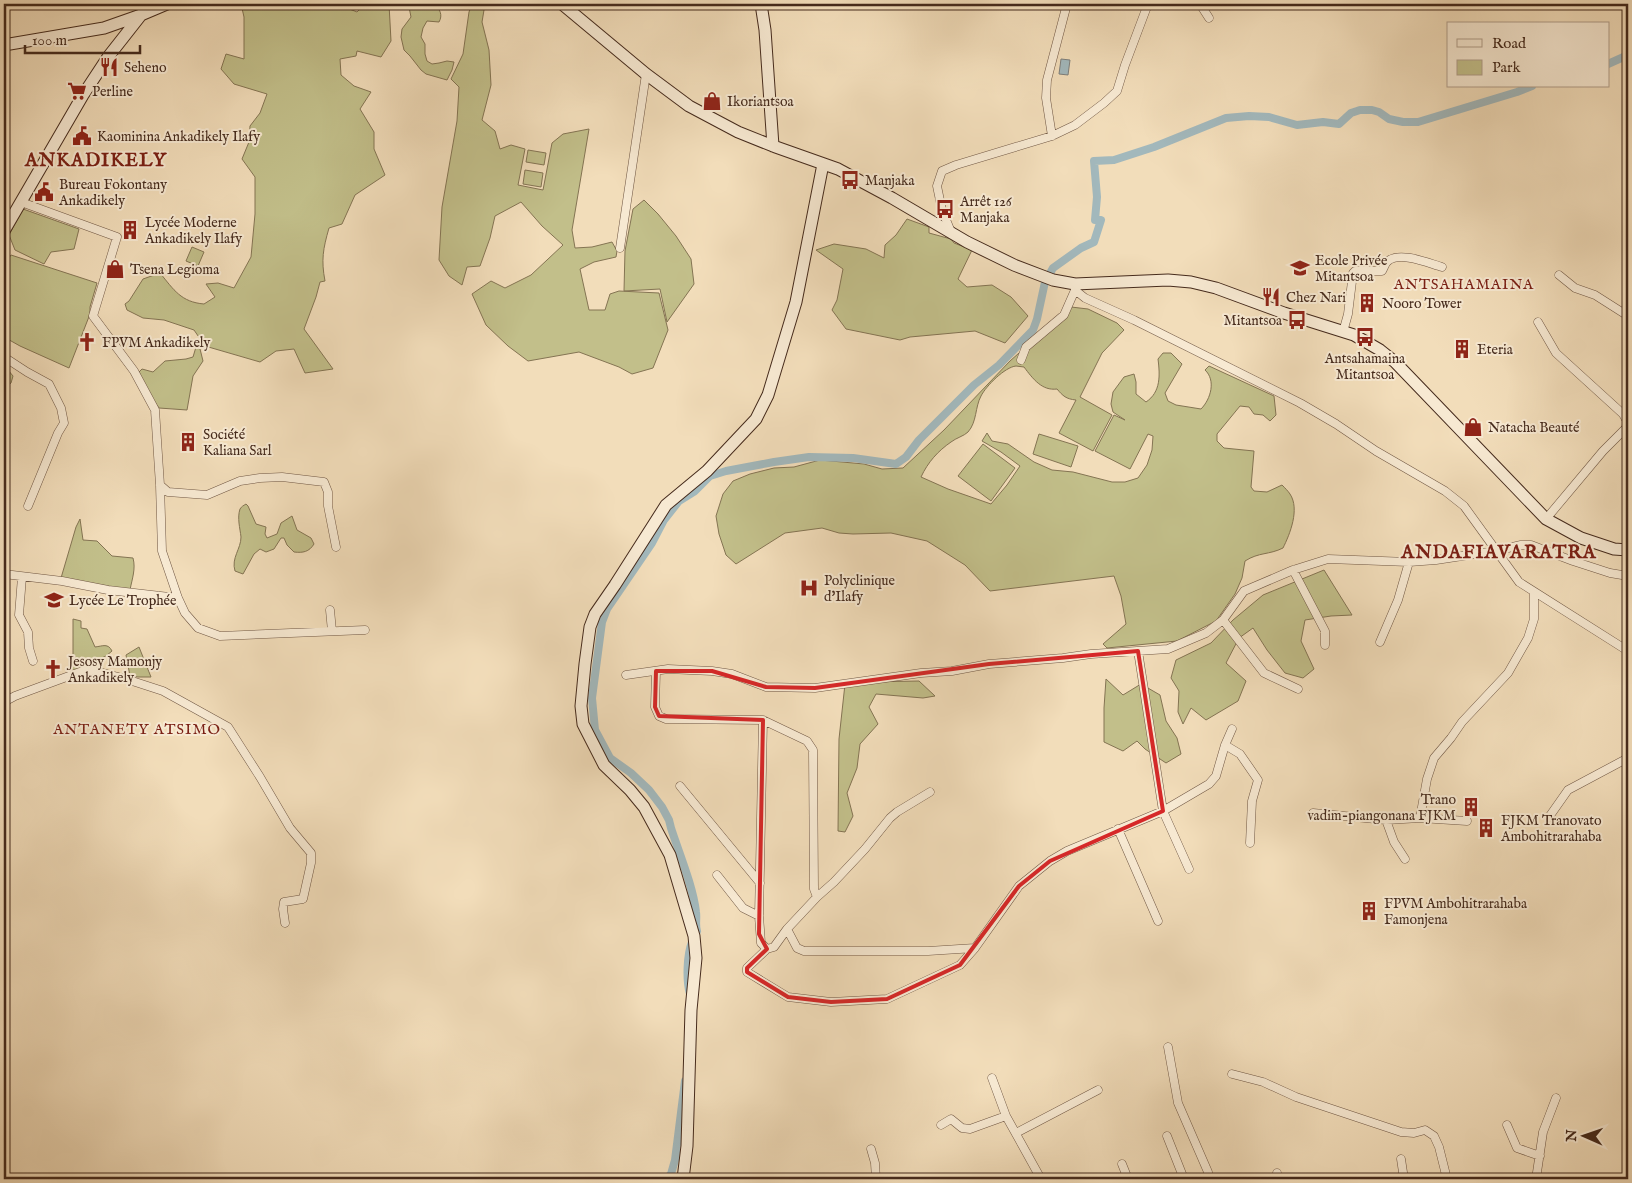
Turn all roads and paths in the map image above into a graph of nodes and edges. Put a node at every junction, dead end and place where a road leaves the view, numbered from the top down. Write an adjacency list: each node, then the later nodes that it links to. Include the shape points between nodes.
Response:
1 (167, 4): 7 (street)
2 (562, 4): 12 (street)
3 (761, 4): 14 (street)
4 (1067, 4): 13 (street, via 1047,80 1046,98)
5 (1148, 4): 13 (street, via 1117,92 1075,125)
6 (1200, 4): 9 (street)
7 (157, 6): 8 (street)
8 (141, 15): 10 (street, via 104,28); 16 (street, via 83,95)
9 (1209, 18)
10 (5, 45): 11 (street)
11 (4, 57)
12 (646, 74): 14 (street, via 689,106); 19 (street)
13 (1052, 136): 18 (street, via 942,171 936,186)
14 (773, 146): 15 (street)
15 (823, 164): 18 (street, via 838,169); 93 (street, via 791,323 768,395 756,419 716,462 666,505 595,614 585,664 583,724 604,765 644,807 670,856 694,936 696,958)
16 (21, 202): 17 (street); 28 (street, via 117,237 93,316 134,370 154,410)
17 (4, 231)
18 (951, 232): 22 (street, via 1014,265)
19 (620, 248)
20 (1442, 267): 25 (street, via 1403,256 1387,261 1382,271 1355,271)
21 (1559, 275): 23 (street)
22 (1075, 287): 25 (street, via 1168,280 1191,282); 27 (street, via 1064,315 1026,347); 33 (street, via 1085,298 1300,403 1445,491 1464,506)
23 (1628, 316)
24 (1538, 322): 30 (street, via 1556,353 1627,421 1626,428)
25 (1343, 332): 30 (street, via 1364,340 1395,362)
26 (4, 357): 29 (street, via 48,384 61,408 64,423)
27 (1021, 360)
28 (160, 485): 31 (street, via 168,492 207,495 240,481 260,478 324,482); 40 (street, via 162,551)
29 (28, 506)
30 (1546, 519): 32 (street, via 1581,538)
31 (336, 547)
32 (1628, 550)
33 (1495, 551): 34 (street); 38 (street, via 1531,545 1610,573); 39 (street, via 1519,582)
34 (1409, 562): 35 (street, via 1328,559); 45 (street, via 1398,600)
35 (1293, 570): 42 (street, via 1244,591); 46 (street, via 1325,631)
36 (4, 574): 37 (street)
37 (22, 576): 40 (street); 49 (street, via 19,615 28,632 28,648)
38 (1628, 576)
39 (1534, 592): 48 (street); 63 (street, via 1534,619 1528,638 1508,674 1462,722 1434,758)
40 (178, 598): 44 (street, via 198,628 220,636)
41 (330, 610): 44 (street)
42 (1223, 620): 47 (street, via 1206,633 1168,649); 52 (street, via 1264,673)
43 (365, 630): 44 (street)
44 (332, 631)
45 (1380, 642)
46 (1324, 645)
47 (1138, 651): 50 (street, via 989,664 815,688 766,686 712,671); 60 (street)
48 (1628, 651)
49 (33, 661)
50 (656, 671): 51 (street); 54 (street, via 655,707 658,716 666,719)
51 (626, 675)
52 (1298, 689)
53 (4, 702): 75 (street, via 88,669 163,691 228,727 290,828 311,853 303,899 284,902)
54 (763, 720): 71 (street); 72 (street, via 807,741 813,750 814,888)
55 (1232, 729): 56 (street)
56 (1225, 744): 60 (street, via 1216,776 1209,784); 67 (street, via 1240,754 1258,780 1252,801)
57 (1628, 758): 62 (street, via 1568,790)
58 (680, 786): 71 (street)
59 (930, 792): 72 (street, via 890,818 865,849)
60 (1162, 811): 66 (street); 69 (street)
61 (1312, 813): 64 (street)
62 (1549, 817)
63 (1420, 818): 64 (street); 65 (street)
64 (1386, 820): 68 (street)
65 (1467, 821)
66 (1118, 829): 74 (street); 77 (street, via 1067,851 1019,886)
67 (1250, 843)
68 (1405, 859)
69 (1189, 869)
70 (717, 876): 73 (street, via 742,908)
71 (760, 883): 73 (street)
72 (817, 897): 76 (street)
73 (759, 916): 78 (street, via 761,943)
74 (1158, 921)
75 (285, 923)
76 (787, 929): 77 (street, via 797,948 804,951); 78 (street, via 774,947)
77 (975, 948): 78 (street, via 960,965 887,998 831,1002 788,997 747,972 747,968)
78 (768, 949)
79 (1168, 1047): 98 (street, via 1178,1103 1208,1172)
80 (1232, 1074): 100 (street, via 1263,1082 1296,1097 1400,1132 1425,1130 1434,1136 1439,1146)
81 (992, 1078): 84 (street)
82 (1098, 1090): 87 (street)
83 (1556, 1098): 90 (street, via 1544,1127)
84 (1006, 1116): 85 (street, via 970,1129 962,1128 951,1119); 87 (street)
85 (941, 1125)
86 (1507, 1125): 90 (street, via 1517,1148)
87 (1016, 1133): 95 (street)
88 (1167, 1136): 97 (street)
89 (871, 1149): 94 (street)
90 (1540, 1156): 101 (street)
91 (1401, 1159): 99 (street)
92 (1122, 1164): 96 (street)
93 (683, 1179)
94 (876, 1179)
95 (1041, 1179)
96 (1128, 1179)
97 (1184, 1179)
98 (1208, 1179)
99 (1404, 1179)
100 (1448, 1179)
101 (1536, 1179)

